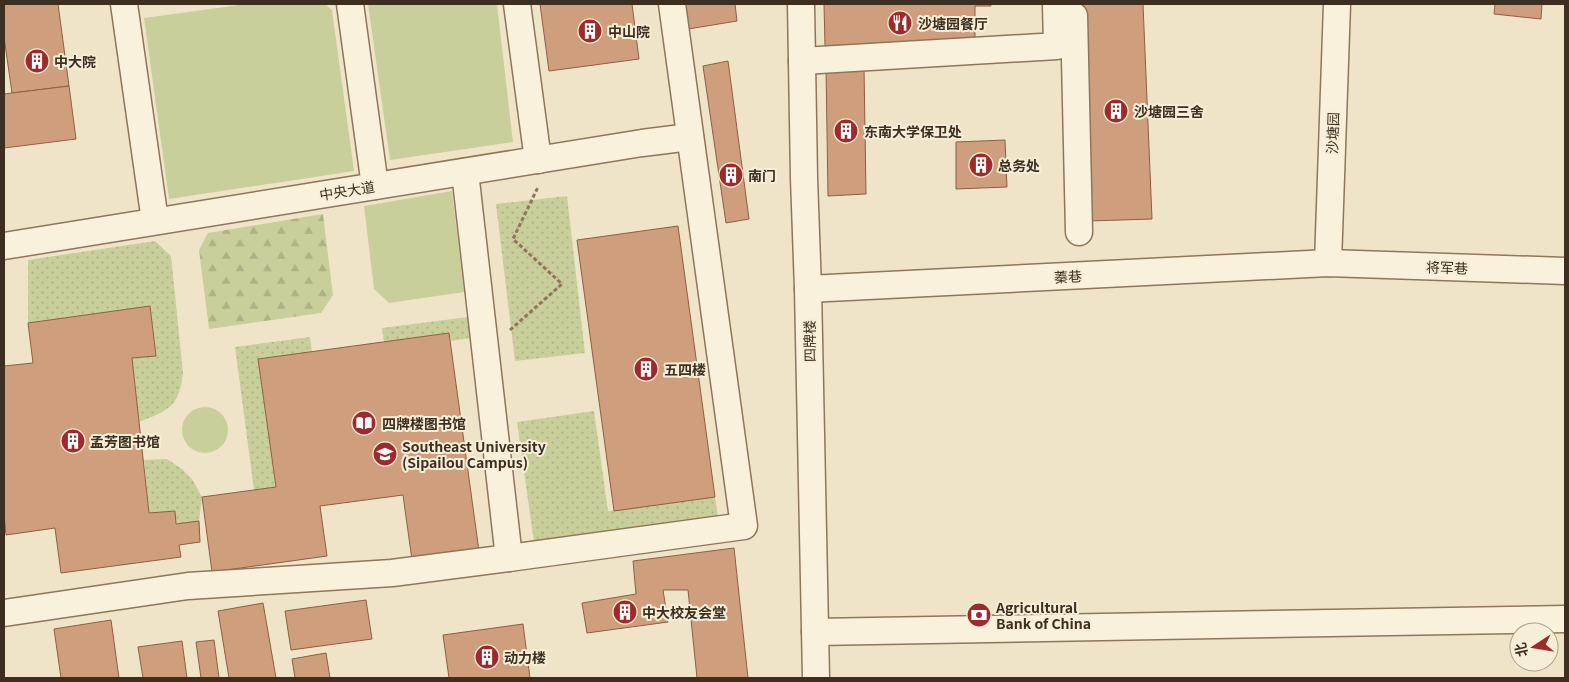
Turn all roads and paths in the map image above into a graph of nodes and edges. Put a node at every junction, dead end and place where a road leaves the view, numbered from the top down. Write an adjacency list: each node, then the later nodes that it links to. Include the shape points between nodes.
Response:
1 (125, 4): 14 (street)
2 (350, 4): 13 (street)
3 (517, 4): 11 (street)
4 (672, 4): 10 (street)
5 (801, 4): 9 (street, 四牌楼)
6 (1056, 4): 9 (street, via 1057,46)
7 (1073, 4): 15 (street)
8 (1337, 4): 17 (street, 沙塘园)
9 (802, 61): 19 (street, 四牌楼)
10 (690, 137): 11 (street, 中央大道); 21 (street, via 744,526)
11 (545, 159): 12 (street, 中央大道); 20 (path, via 513,238 562,284)
12 (465, 172): 13 (street, 中央大道); 20 (street)
13 (375, 186): 14 (street, 中央大道)
14 (154, 221): 16 (street, 中央大道)
15 (1079, 232)
16 (4, 246)
17 (1328, 263): 18 (street, 将军巷); 19 (street, 蓁巷)
18 (1565, 271)
19 (808, 289): 24 (street, 四牌楼)
20 (485, 352): 21 (street)
21 (509, 558): 22 (street, via 392,573 188,586)
22 (4, 613)
23 (1565, 619): 24 (street)
24 (815, 632): 25 (street, 四牌楼)
25 (816, 678)

